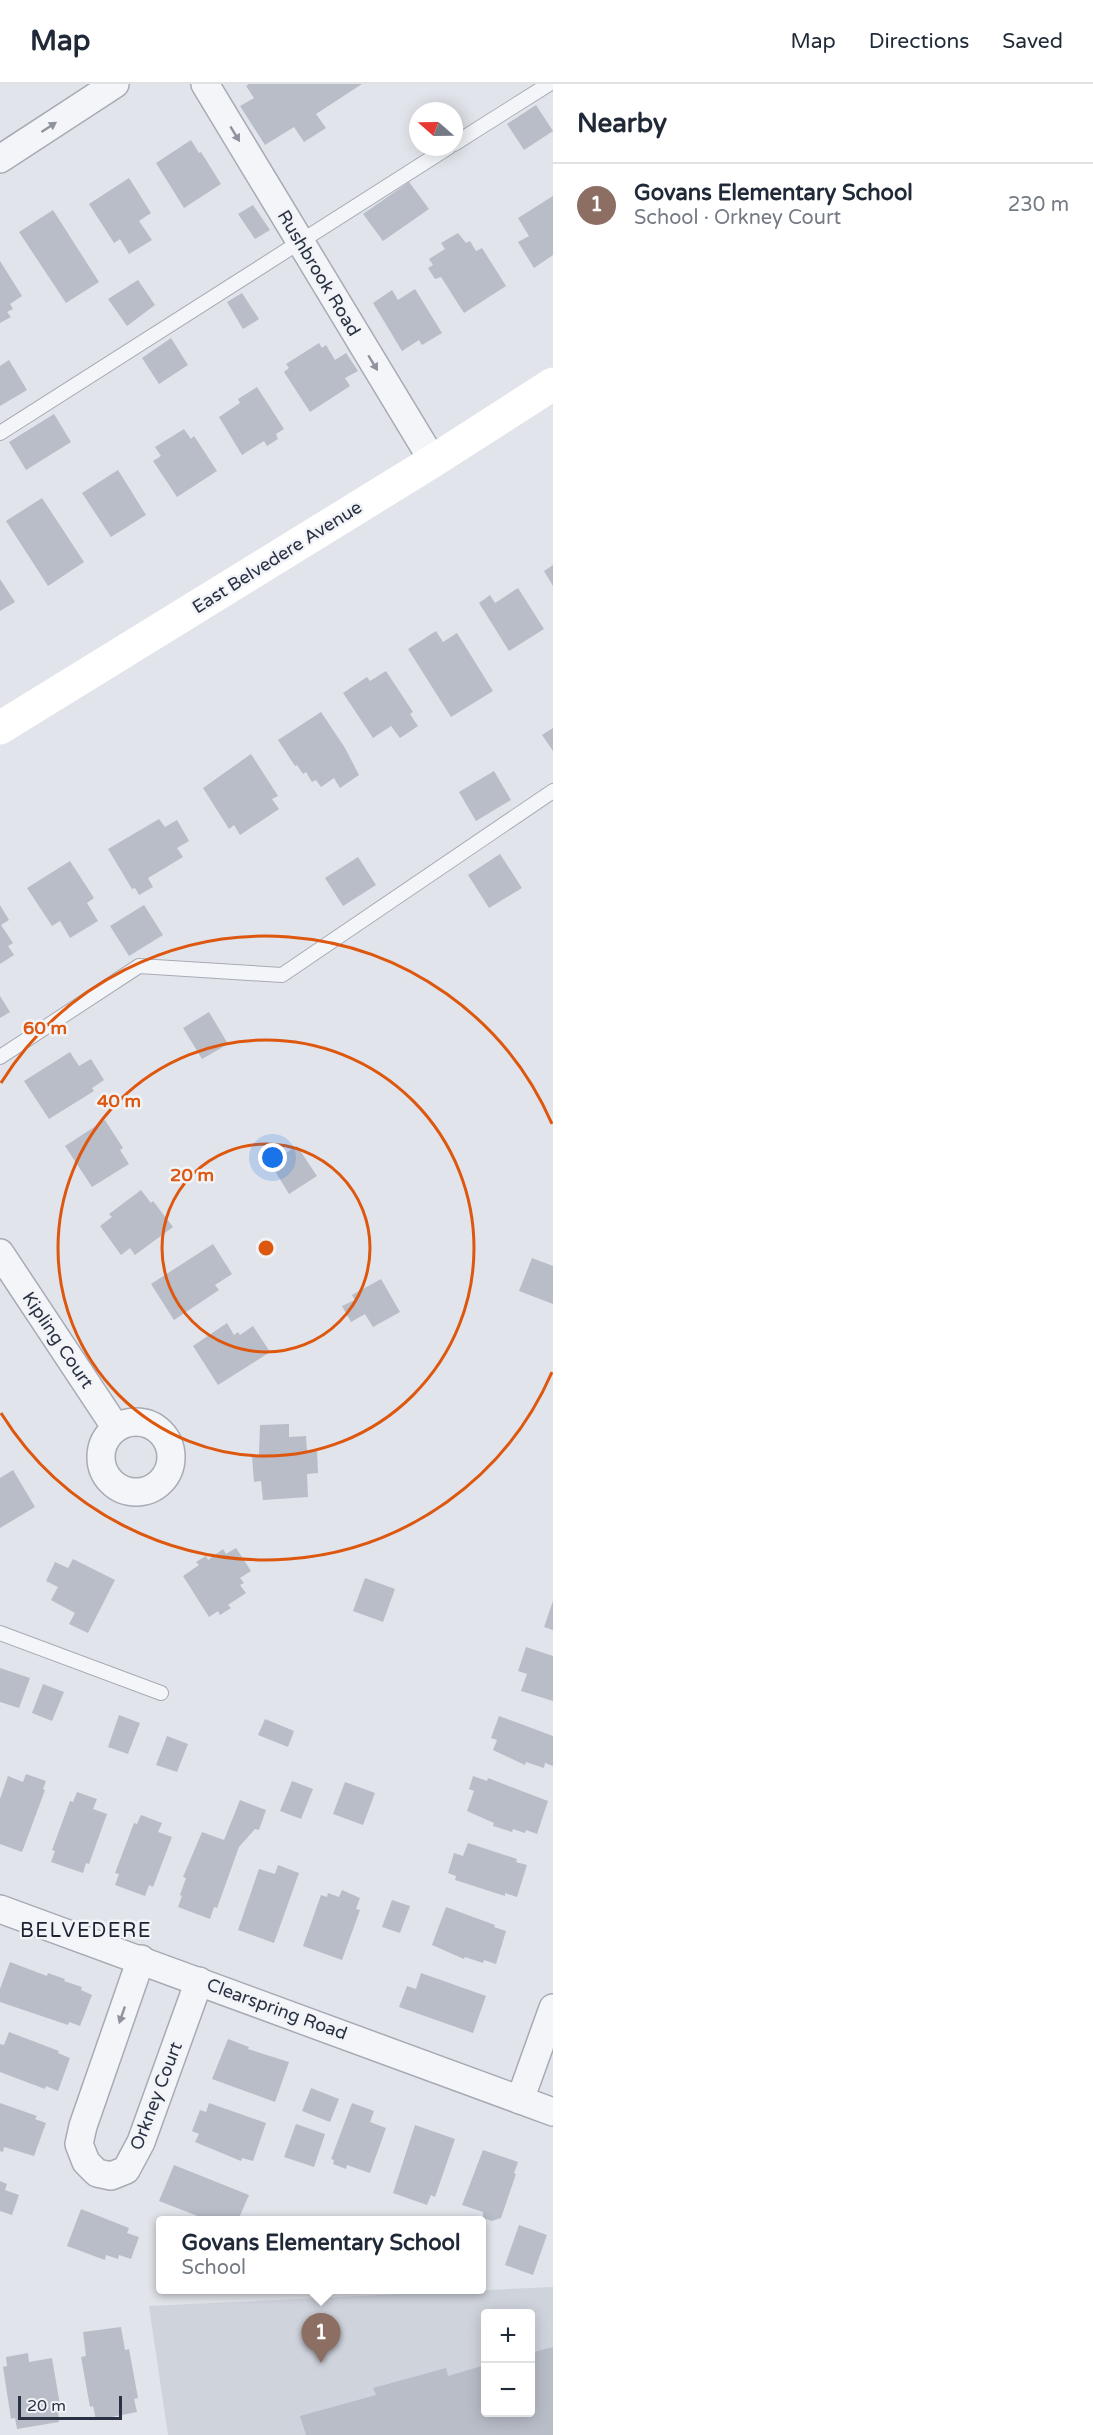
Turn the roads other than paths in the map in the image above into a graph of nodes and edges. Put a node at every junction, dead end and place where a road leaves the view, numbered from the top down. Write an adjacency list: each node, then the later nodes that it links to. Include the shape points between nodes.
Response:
1 (115, 84): 6 (street, one-way to 1)
2 (205, 84): 7 (street, Rushbrook Road, one-way to 7)
3 (549, 84): 4 (lane)
4 (463, 138)
5 (435, 156): 7 (lane)
6 (0, 159)
7 (299, 241): 9 (lane); 10 (street, Rushbrook Road, one-way to 10)
8 (553, 384): 10 (main road, East Belvedere Avenue)
9 (0, 433)
10 (433, 461): 11 (main road, East Belvedere Avenue)
11 (0, 728)
12 (553, 791): 13 (lane, via 282,975 139,966)
13 (0, 1057)
14 (0, 1253): 15 (street, Kipling Court)
15 (116, 1428)
16 (0, 1633): 17 (lane)
17 (160, 1693)
18 (0, 1909): 19 (street, Clearspring Road)
19 (141, 1959): 20 (street, Clearspring Road); 20 (street, Orkney Court, one-way to 20, via 79,2144 86,2162 97,2173 111,2176 126,2170 141,2142)
20 (199, 1981): 22 (street, Clearspring Road)
21 (553, 2008): 22 (street)
22 (520, 2100): 23 (street, Clearspring Road)
23 (553, 2112)

